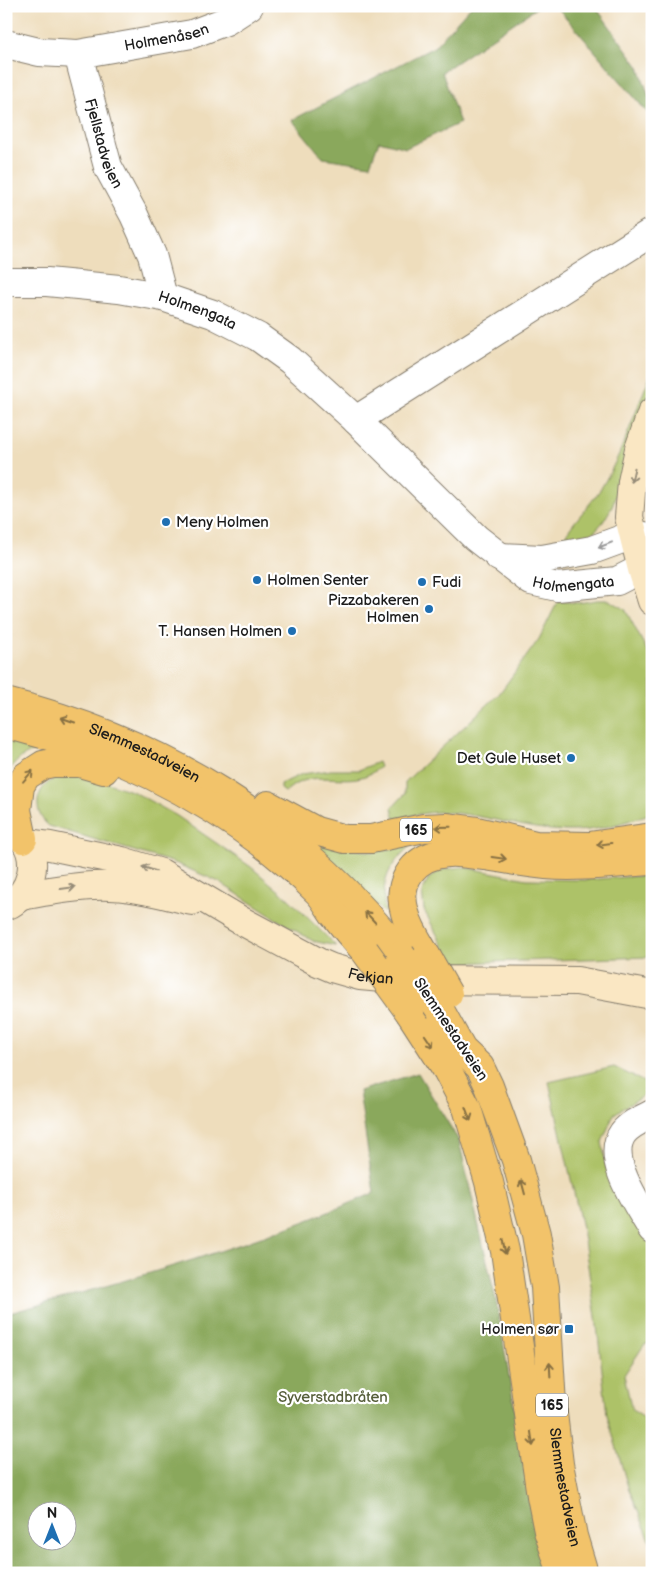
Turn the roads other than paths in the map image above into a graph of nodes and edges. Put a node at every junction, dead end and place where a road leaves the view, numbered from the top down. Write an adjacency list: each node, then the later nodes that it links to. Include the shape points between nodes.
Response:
1 (249, 6): 3 (street, Holmenåsen, via 226,21 192,34)
2 (6, 44): 3 (street, via 39,52)
3 (78, 54): 6 (street, Fjellstadveien, via 108,167 152,255)
4 (652, 232): 8 (street)
5 (6, 282): 6 (street, Holmengata, via 47,282)
6 (163, 296): 8 (street, Holmengata, via 213,314 258,337 290,360)
7 (652, 412): 9 (main road, one-way to 9, via 639,449 628,518)
8 (356, 420): 10 (street, Holmengata)
9 (642, 536): 10 (street, Holmengata, one-way to 10, via 542,560); 11 (main road)
10 (499, 557): 11 (street, Holmengata, via 531,581 557,587 617,581)
11 (647, 566): 12 (main road)
12 (652, 601)
13 (6, 702): 15 (main road, Slemmestadveien / 165, one-way to 13, via 121,740)
14 (6, 724): 21 (main road, Slemmestadveien / 165, via 92,750 144,772 192,798 259,840 319,893)
15 (193, 775): 17 (main road, 165, one-way to 15, via 589,846 536,845 446,827 424,828 371,840 345,840 299,823 247,792); 22 (main road, Slemmestadveien / 165, one-way to 15, via 379,927 349,893 292,842 224,792)
16 (19, 836): 19 (main road, via 32,862 30,880); 20 (main road, Fekjan, one-way to 16, via 161,873); 21 (main road, 165, one-way to 21, via 17,810 20,786 26,776 42,765 80,762 128,779 219,830 256,855 309,900)
17 (652, 837)
18 (652, 861): 22 (main road, 165, one-way to 18, via 404,911 405,884 411,869 432,854 464,853 548,865)
19 (13, 901): 20 (main road, Fekjan, one-way to 20, via 71,888 116,886)
20 (222, 909): 24 (main road, Fekjan, via 318,962 360,976 404,980)
21 (334, 914): 28 (main road, Slemmestadveien / 165, one-way to 28, bridge, via 410,1013 440,1058 467,1108 505,1251 541,1496)
22 (414, 956): 29 (main road, Slemmestadveien / 165, one-way to 22, bridge, via 559,1464 545,1287 539,1251 508,1136 480,1067 462,1050 448,1011)
23 (652, 975): 24 (main road, Fekjan)
24 (595, 983): 25 (main road, Fekjan)
25 (652, 995)
26 (652, 1114): 27 (street, via 622,1134 617,1154 623,1179)
27 (652, 1229)
28 (562, 1573)
29 (584, 1573)

